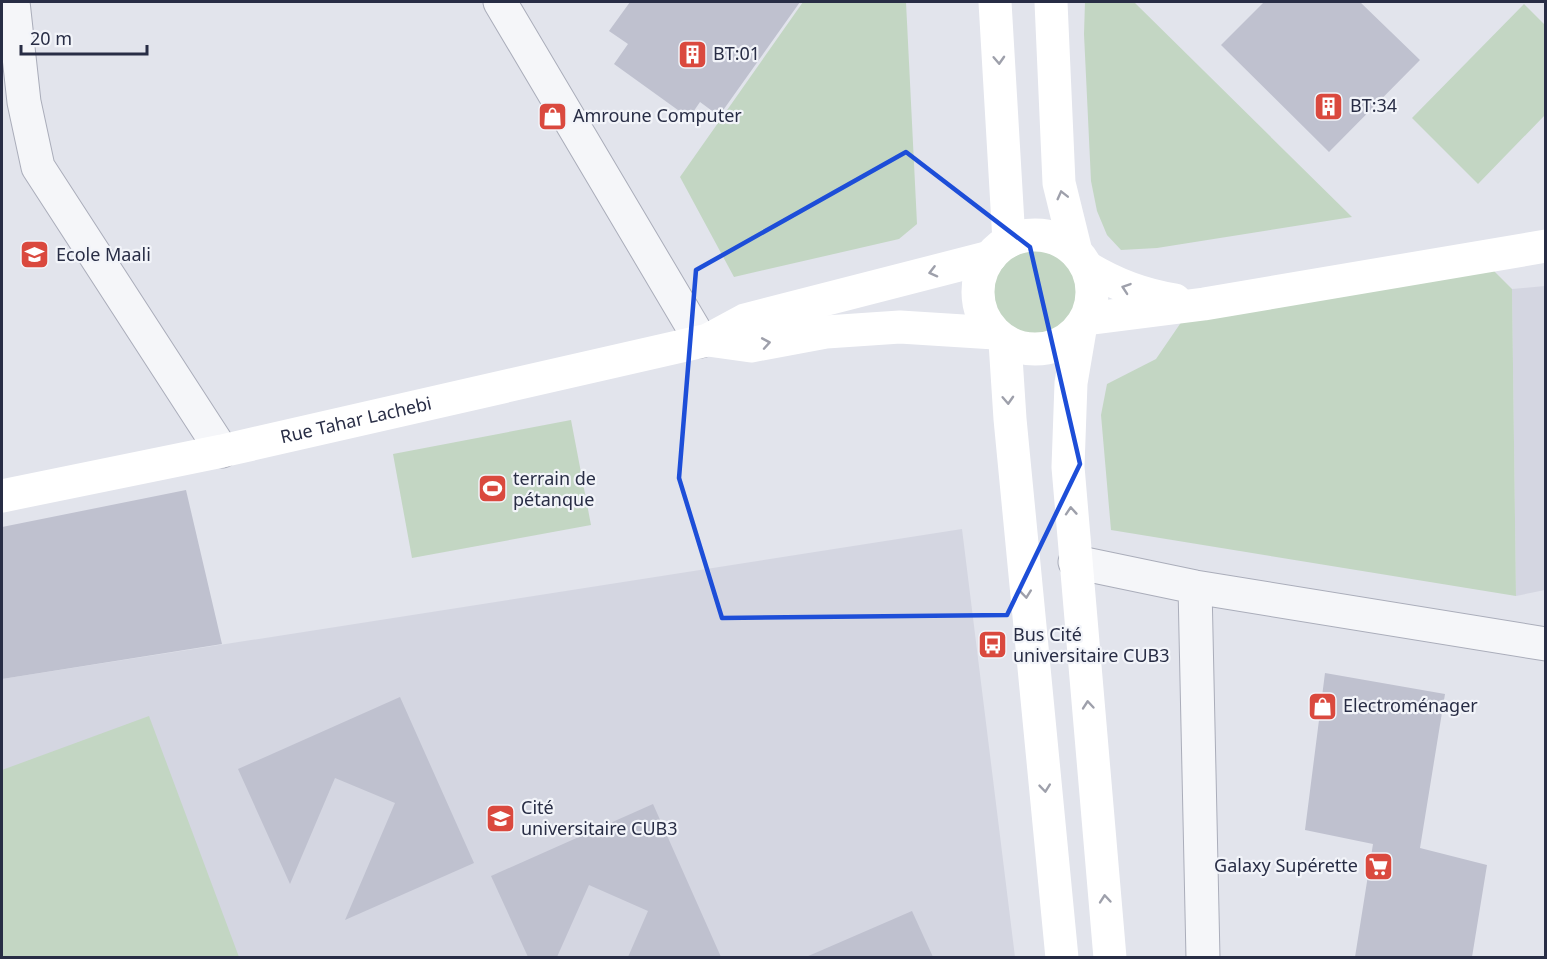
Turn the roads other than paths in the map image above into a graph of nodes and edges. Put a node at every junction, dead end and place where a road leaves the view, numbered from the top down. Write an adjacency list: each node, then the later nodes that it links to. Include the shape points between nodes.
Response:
1 (13, 2): 12 (street, via 24,102 38,167)
2 (500, 2): 11 (street)
3 (995, 2): 6 (street, one-way to 6)
4 (1051, 2): 7 (street, one-way to 4, via 1059,183)
5 (1545, 246): 8 (street)
6 (999, 249): 7 (street, via 1026,236 1044,236 1061,241); 10 (street, via 981,272 978,288 982,312); 11 (street, one-way to 11, via 745,320)
7 (1082, 260): 8 (street, one-way to 7, via 1150,296 1113,283); 9 (street, via 1092,285 1092,303)
8 (1204, 304): 9 (street)
9 (1083, 324): 10 (street, via 1067,340 1045,349 1020,348); 14 (street, one-way to 9, via 1068,467 1071,383)
10 (1000, 337): 11 (street, one-way to 10, via 751,346 826,332 900,327); 17 (street, one-way to 17)
11 (705, 341): 12 (street, Rue Tahar Lachebi)
12 (222, 451): 13 (street, Rue Tahar Lachebi)
13 (2, 496)
14 (1075, 562): 15 (street); 18 (street, one-way to 14)
15 (1195, 587): 16 (street); 19 (street)
16 (1545, 644)
17 (1062, 957)
18 (1110, 957)
19 (1203, 957)

